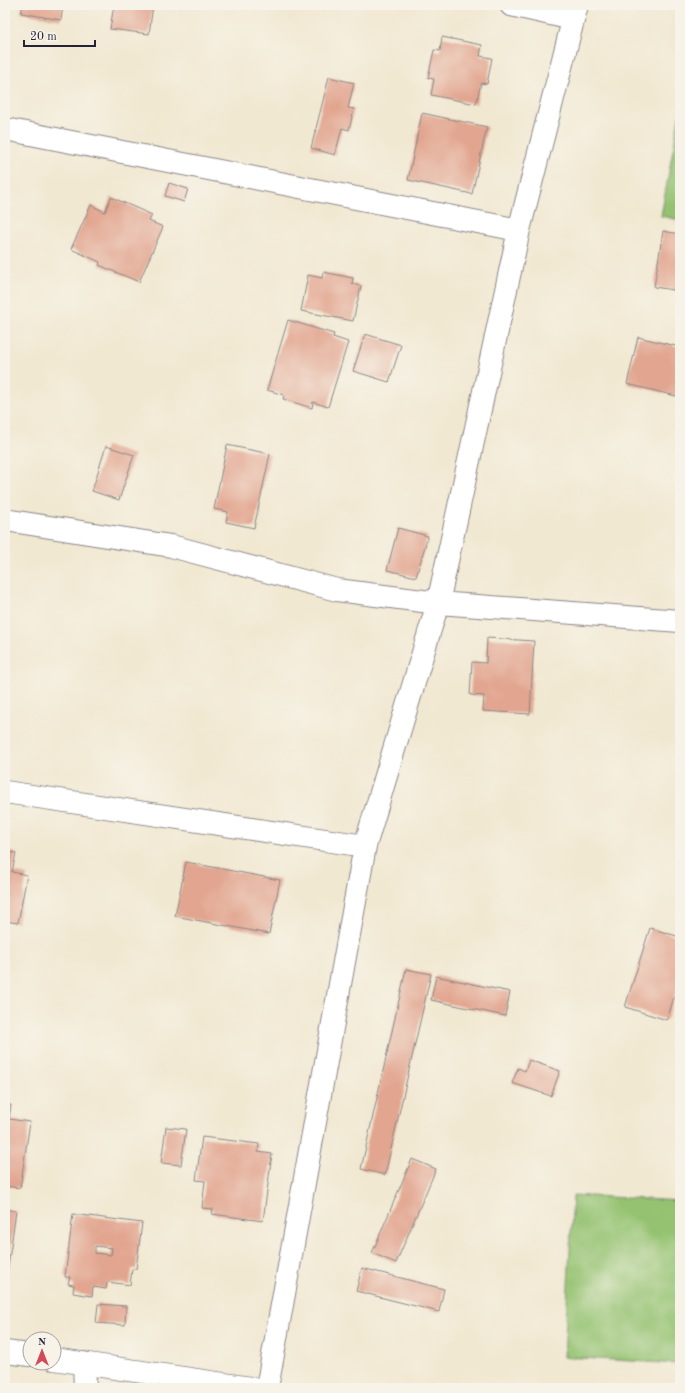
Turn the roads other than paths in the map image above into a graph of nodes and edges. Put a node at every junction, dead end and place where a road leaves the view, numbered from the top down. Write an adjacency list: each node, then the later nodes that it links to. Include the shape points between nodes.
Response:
1 (511, 5): 2 (street)
2 (575, 12): 4 (street)
3 (5, 129): 4 (street)
4 (519, 230): 6 (street)
5 (5, 520): 6 (street, via 171,546 336,590)
6 (438, 603): 7 (street); 9 (street)
7 (680, 621)
8 (5, 792): 9 (street)
9 (365, 846): 16 (street)
10 (5, 1352): 11 (street)
11 (22, 1354)
12 (62, 1360): 13 (street)
13 (84, 1363): 14 (street); 15 (street)
14 (85, 1388)
15 (251, 1388)
16 (267, 1388)

